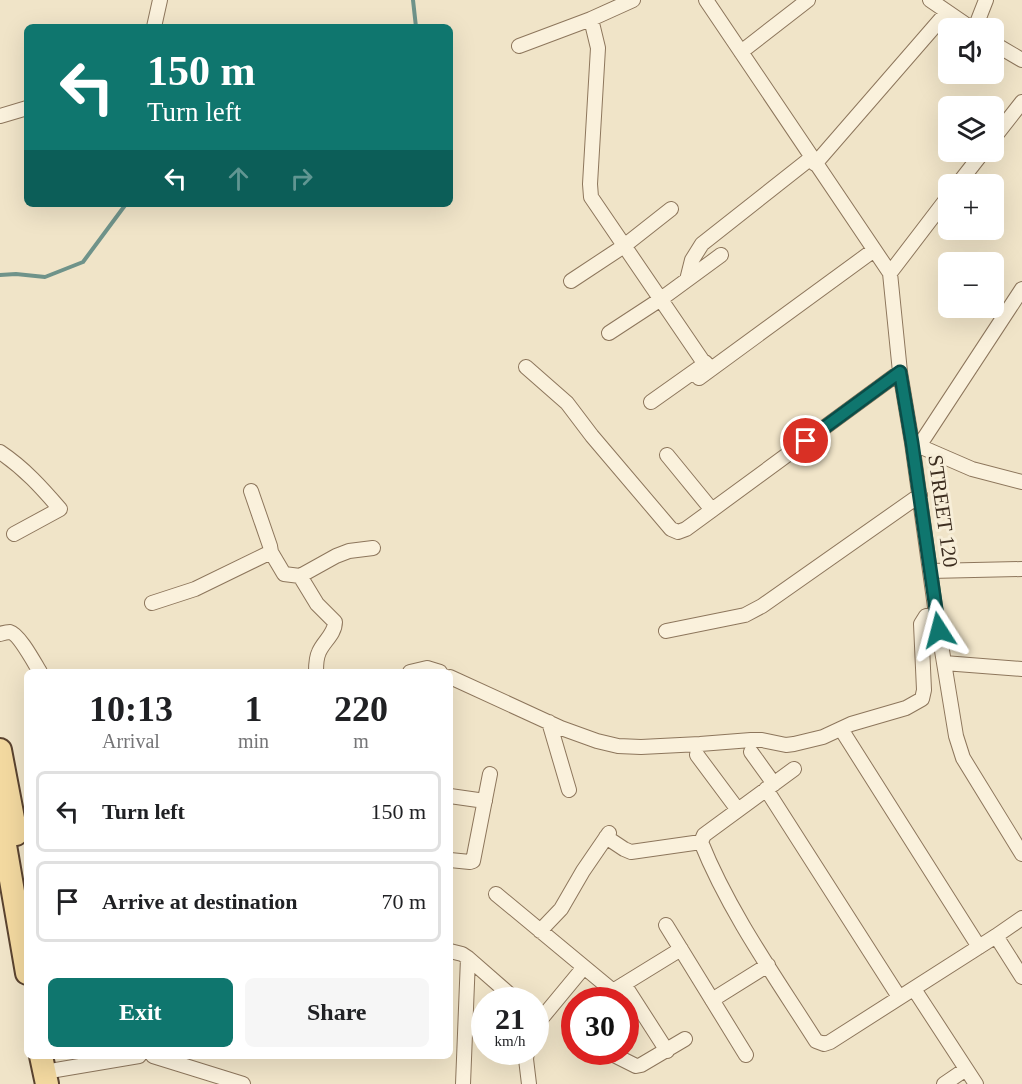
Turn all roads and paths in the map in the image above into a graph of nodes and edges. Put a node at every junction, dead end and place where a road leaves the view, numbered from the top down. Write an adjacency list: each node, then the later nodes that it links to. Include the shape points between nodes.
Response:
1 (160, 0): 11 (street)
2 (633, 0): 10 (street)
3 (706, 0): 14 (street)
4 (808, 0): 14 (street)
5 (930, 0): 7 (street)
6 (986, 0): 9 (street)
7 (947, 12): 8 (street); 20 (street)
8 (957, 18)
9 (978, 18)
10 (591, 19): 12 (street); 25 (street, via 598,48 591,197)
11 (154, 24)
12 (519, 46)
13 (1004, 49): 15 (street)
14 (741, 52): 20 (street)
15 (1022, 60)
16 (1022, 102): 19 (street)
17 (24, 109): 18 (street)
18 (0, 116)
19 (1004, 125)
20 (814, 161): 26 (street); 29 (street, via 702,244 692,260)
21 (975, 162): 22 (street)
22 (966, 174)
23 (671, 209): 25 (street)
24 (938, 210): 28 (street)
25 (624, 246): 30 (street); 32 (street)
26 (874, 250): 28 (street); 34 (street)
27 (721, 255): 29 (street)
28 (890, 273): 37 (street, STREET 120)
29 (687, 280): 32 (street)
30 (571, 281)
31 (1022, 289): 40 (street)
32 (661, 299): 33 (street); 35 (street)
33 (609, 333)
34 (723, 362): 35 (street); 38 (street)
35 (706, 363): 39 (street)
36 (526, 367): 46 (street, via 567,403 672,529 686,529)
37 (900, 372): 40 (street, STREET 120); 46 (street)
38 (685, 388)
39 (651, 402)
40 (916, 444): 43 (street, via 972,469); 45 (street, STREET 120)
41 (0, 452): 47 (street, via 40,485 60,509)
42 (667, 455): 46 (street)
43 (1022, 483)
44 (251, 491): 49 (street)
45 (920, 495): 51 (street, STREET 120); 55 (street, via 762,606 745,615)
46 (712, 510)
47 (14, 534)
48 (373, 548): 52 (street, via 349,551)
49 (271, 552): 52 (street, via 284,574); 53 (street, via 195,589)
50 (1022, 569): 51 (street)
51 (930, 571): 54 (street, STREET 120)
52 (300, 576): 59 (street, via 316,604 335,622 335,629 317,654)
53 (152, 603)
54 (936, 614): 57 (street, STREET 120); 63 (street, via 926,616 921,624 921,699 906,708)
55 (666, 631)
56 (0, 634): 58 (street, via 14,634)
57 (944, 663): 60 (street); 76 (street, STREET 120, via 963,758)
58 (38, 669)
59 (316, 669)
60 (1022, 669)
61 (453, 678): 62 (street)
62 (549, 722): 63 (street, via 597,741 641,747 751,740 786,745); 70 (street)
63 (841, 729): 84 (street)
64 (0, 750): 78 (main road)
65 (751, 752): 69 (street)
66 (697, 755): 73 (street)
67 (794, 769): 69 (street)
68 (490, 774): 72 (street)
69 (770, 787): 73 (street); 96 (street)
70 (569, 790)
71 (453, 796): 72 (street)
72 (485, 801): 77 (street, via 473,861)
73 (738, 810): 75 (street, via 704,835)
74 (0, 816): 87 (main road)
75 (701, 842): 82 (street, via 632,852 608,835 561,909); 89 (street, via 735,912)
76 (1022, 854)
77 (453, 860)
78 (24, 882)
79 (496, 894): 82 (street)
80 (1022, 918): 83 (street)
81 (666, 925): 85 (street)
82 (540, 931): 90 (street)
83 (996, 936): 84 (street); 91 (street)
84 (980, 947): 95 (street)
85 (681, 950): 94 (street); 97 (street)
86 (453, 952): 88 (street)
87 (24, 956)
88 (468, 958): 92 (street); 110 (street)
89 (768, 965): 96 (street, via 816,1041 824,1044); 97 (street)
90 (584, 967): 93 (street); 98 (street)
91 (1022, 976)
92 (501, 987)
93 (608, 987)
94 (620, 987)
95 (914, 989): 96 (street); 108 (street)
96 (899, 998)
97 (712, 1000): 102 (street)
98 (549, 1006)
99 (639, 1020): 101 (street)
100 (685, 1039): 101 (street)
101 (667, 1051): 106 (street)
102 (746, 1055)
103 (120, 1059): 107 (street)
104 (163, 1059): 109 (street)
105 (527, 1065): 111 (street)
106 (634, 1065)
107 (51, 1070)
108 (966, 1070): 112 (street); 113 (street)
109 (243, 1084)
110 (463, 1084)
111 (529, 1084)
112 (944, 1084)
113 (976, 1084)

